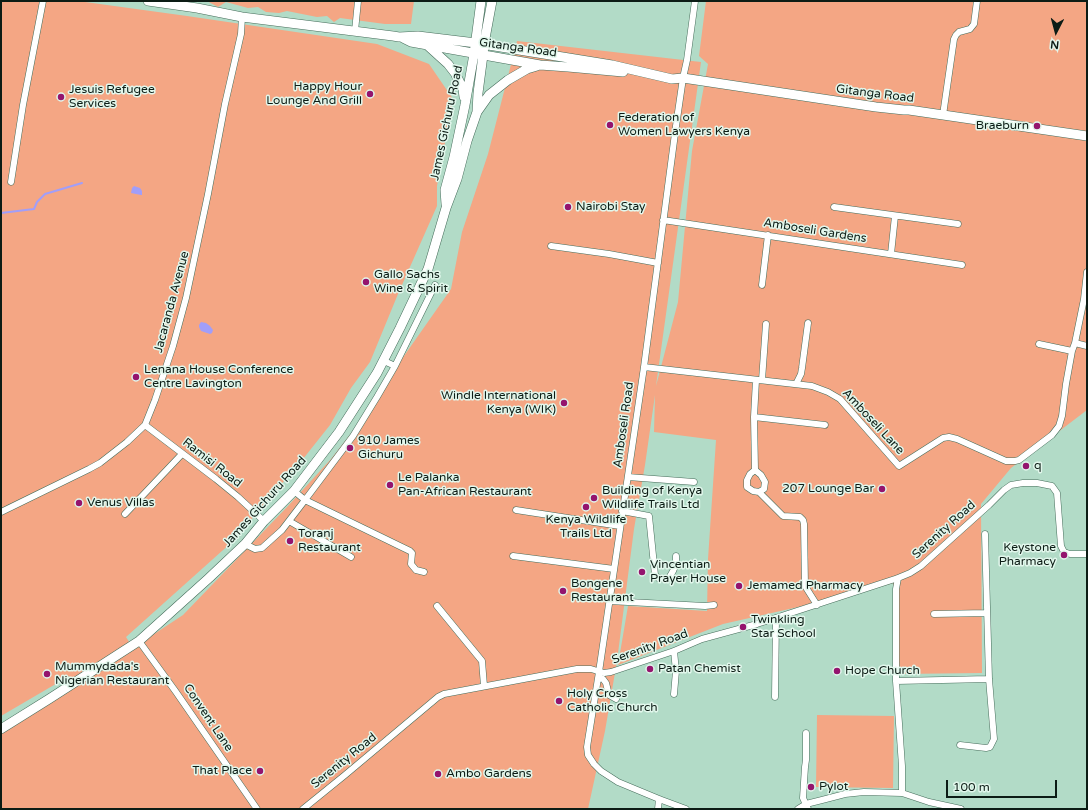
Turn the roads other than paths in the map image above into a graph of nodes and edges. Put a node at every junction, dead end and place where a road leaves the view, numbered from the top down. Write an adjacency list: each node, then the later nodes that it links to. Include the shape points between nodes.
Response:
1 (42, 1): 21 (street)
2 (148, 1): 8 (main road, Gitanga Road)
3 (358, 1): 9 (street)
4 (481, 1): 11 (main road)
5 (492, 1): 11 (main road)
6 (695, 1): 16 (street, Amboseli Road)
7 (977, 1): 19 (street, via 974,24 970,29 959,32 954,39)
8 (242, 17): 9 (main road, Gitanga Road); 49 (street, Jacaranda Avenue, via 241,34 186,298 174,346)
9 (356, 31): 10 (main road, Gitanga Road)
10 (399, 37): 11 (main road, Gitanga Road, via 418,36); 12 (main road, Gitanga Road)
11 (480, 43): 13 (main road, James Gichuru Road); 15 (main road, Gitanga Road, via 612,65)
12 (426, 44): 13 (main road, Gitanga Road); 17 (main road, via 455,73 463,89)
13 (479, 54): 14 (main road, Gitanga Road); 17 (main road, James Gichuru Road); 18 (main road, James Gichuru Road)
14 (540, 66): 15 (main road, Gitanga Road); 18 (main road, via 531,67 508,80 489,95)
15 (659, 76): 16 (main road, Gitanga Road)
16 (683, 78): 19 (main road, Gitanga Road); 25 (street, Amboseli Road)
17 (465, 105): 23 (main road, James Gichuru Road, via 444,190)
18 (477, 112): 23 (main road, James Gichuru Road)
19 (943, 115): 20 (main road, Gitanga Road)
20 (1087, 136)
21 (11, 182)
22 (834, 207): 24 (street)
23 (446, 208): 41 (main road, James Gichuru Road, via 428,269)
24 (896, 216): 26 (street); 29 (street)
25 (664, 220): 27 (street, Amboseli Gardens); 30 (street, Amboseli Road)
26 (958, 224)
27 (768, 235): 29 (street, Amboseli Gardens); 34 (street)
28 (551, 246): 30 (street)
29 (891, 254): 31 (street, Amboseli Gardens)
30 (658, 263): 43 (street, Amboseli Road)
31 (962, 265)
32 (1087, 272): 37 (street)
33 (435, 285): 42 (street)
34 (762, 285)
35 (808, 323): 45 (street, via 801,374)
36 (766, 324): 44 (street)
37 (1074, 343): 39 (street); 40 (street)
38 (1039, 344): 40 (street)
39 (1087, 346)
40 (1072, 351): 45 (street, Amboseli Lane, via 1059,426 1052,435 1019,460 1010,462 949,437 899,466 840,399 812,386)
41 (384, 361): 42 (street); 46 (main road, James Gichuru Road)
42 (395, 366): 48 (street)
43 (644, 367): 44 (street, Amboseli Lane); 53 (street, Amboseli Road)
44 (759, 380): 45 (street, Amboseli Lane); 47 (street)
45 (796, 384)
46 (352, 413): 48 (street); 55 (main road, James Gichuru Road)
47 (754, 417): 50 (street); 52 (street)
48 (363, 421): 57 (street)
49 (144, 425): 51 (street, Ramisi Road); 60 (street, Jacaranda Avenue, via 100,463)
50 (825, 425)
51 (182, 454): 61 (street); 62 (street, Ramisi Road, via 238,497)
52 (755, 470): 56 (street, via 765,482 764,489); 56 (street, via 747,480 747,487)
53 (628, 477): 54 (street); 59 (street, Amboseli Road)
54 (694, 482)
55 (294, 491): 57 (street); 62 (main road, James Gichuru Road)
56 (759, 492): 75 (street, via 783,516 800,517 803,520 805,586)
57 (306, 500): 63 (street); 72 (street, via 410,551 411,564 416,570)
58 (516, 510): 64 (street)
59 (622, 511): 64 (street, Amboseli Road); 69 (street, via 649,516 655,575 658,578 669,578 676,564)
60 (1, 512)
61 (125, 514)
62 (264, 521): 66 (main road, James Gichuru Road)
63 (290, 521): 66 (street, via 270,542 258,550); 70 (street)
64 (620, 526): 71 (street, Amboseli Road)
65 (985, 534): 78 (street)
66 (244, 544): 81 (main road, James Gichuru Road)
67 (1087, 554): 73 (street, Serenity Road, via 1064,552 1061,546 1057,493 1052,486 1023,483 1011,485 1004,490 921,566)
68 (513, 556): 71 (street)
69 (676, 556)
70 (351, 557)
71 (614, 569): 74 (street, Amboseli Road)
72 (424, 572)
73 (898, 578): 75 (street, Serenity Road); 85 (street)
74 (609, 601): 76 (street); 83 (street, Amboseli Road)
75 (817, 604): 80 (street, Serenity Road)
76 (714, 605)
77 (437, 606): 86 (street, via 482,661)
78 (987, 613): 79 (street); 84 (street)
79 (934, 614)
80 (776, 618): 82 (street, Serenity Road); 88 (street)
81 (139, 641): 90 (main road, James Gichuru Road); 97 (street, Convent Lane)
82 (674, 651): 83 (street, Serenity Road); 87 (street)
83 (599, 675): 86 (street, Serenity Road, via 587,668); 89 (street, via 606,683 609,695); 94 (street, Amboseli Road, via 588,738 588,755 601,771 618,782)
84 (989, 679): 85 (street); 92 (street, via 993,743 986,748)
85 (896, 681): 93 (street)
86 (484, 686): 98 (street, Serenity Road, via 448,692 438,697)
87 (674, 694)
88 (775, 697)
89 (616, 699)
90 (1, 729)
91 (806, 734): 96 (street, via 803,798)
92 (960, 745)
93 (902, 793): 95 (street); 96 (street, via 845,794)
94 (659, 799): 99 (street); 100 (street, Amboseli Road)
95 (929, 802): 102 (street); 103 (street)
96 (807, 807): 101 (street)
97 (257, 809)
98 (303, 809)
99 (658, 809)
100 (686, 809)
101 (798, 809)
102 (929, 809)
103 (961, 809)

